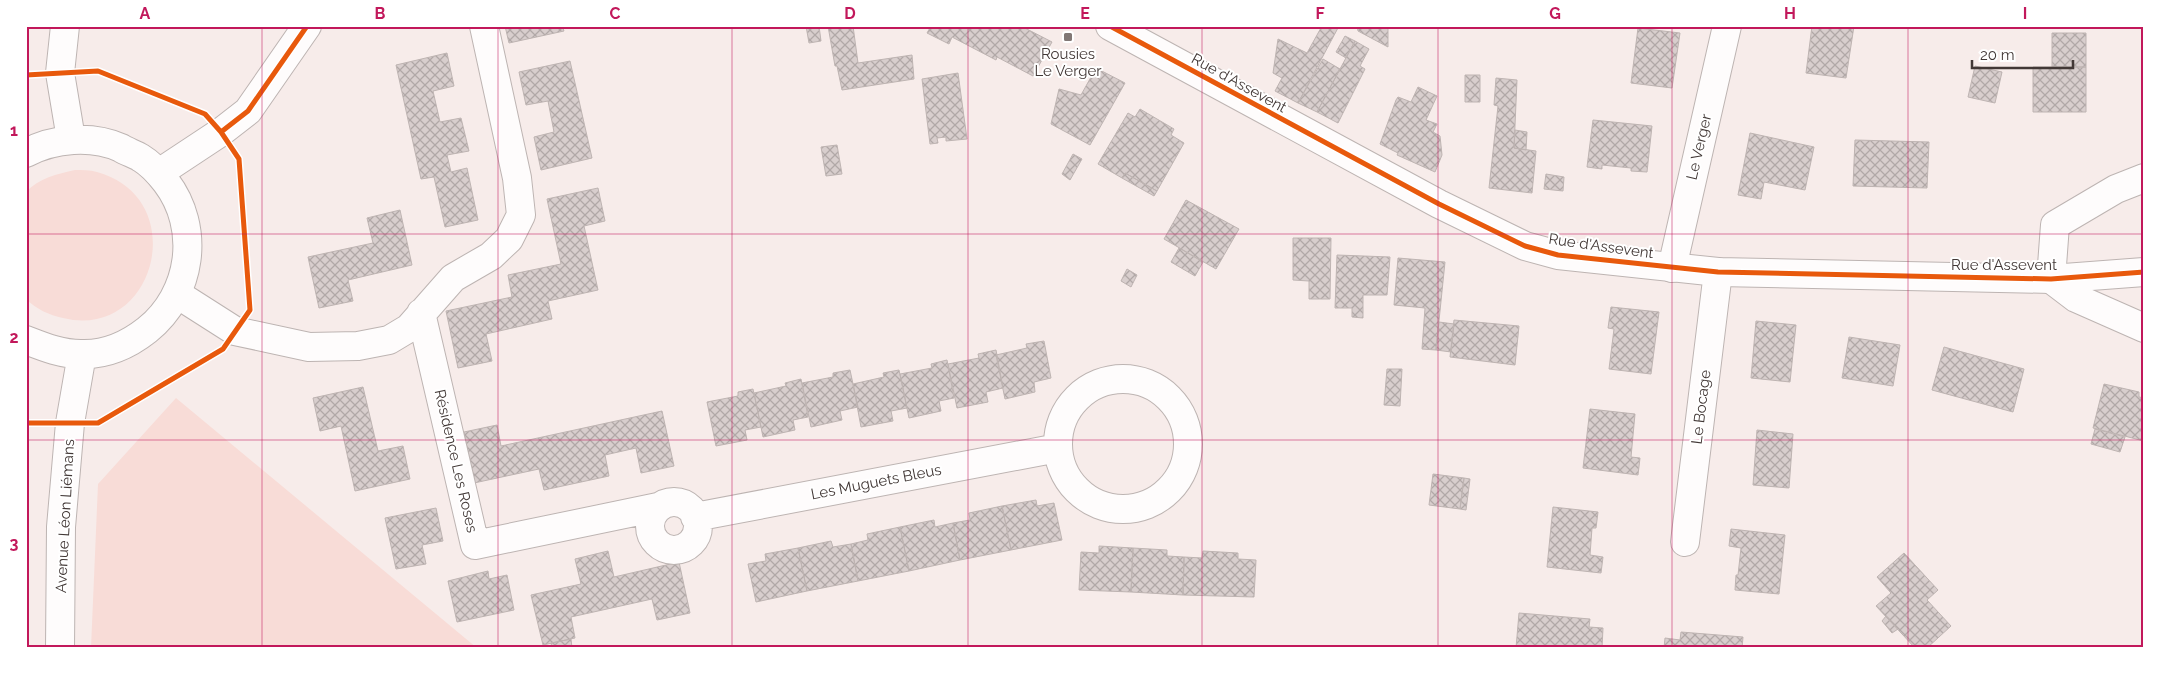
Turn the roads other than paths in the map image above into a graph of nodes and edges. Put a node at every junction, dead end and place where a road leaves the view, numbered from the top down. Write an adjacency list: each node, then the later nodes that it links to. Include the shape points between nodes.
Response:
1 (65, 26): 6 (street, via 60,73)
2 (308, 26): 8 (street, via 248,111)
3 (484, 26): 15 (street, via 517,178 521,215 509,239 490,256 453,278)
4 (1110, 26): 10 (street, Rue d'Assevent, via 1413,190 1525,246 1558,255)
5 (1727, 26): 10 (street, Le Verger)
6 (71, 139): 7 (street); 8 (street, via 107,142 142,158)
7 (26, 153)
8 (159, 173): 14 (street, via 182,211 188,237 186,264)
9 (2144, 178): 13 (street, via 2116,189 2055,225)
10 (1672, 268): 11 (street, Rue d'Assevent)
11 (1718, 272): 13 (street, Rue d'Assevent); 22 (street, Le Bocage)
12 (2144, 272): 13 (street, Rue d'Assevent)
13 (2051, 279): 16 (street, via 2076,298)
14 (177, 294): 15 (street, via 235,331 308,347 358,346 389,340 410,328); 18 (street, via 160,320 135,340 111,350)
15 (421, 313): 20 (street, Résidence Les Roses, via 475,545)
16 (2144, 328)
17 (26, 340): 18 (street, via 53,351)
18 (82, 354): 23 (street, Avenue Léon Liémans, via 70,423 61,527)
19 (1058, 448): 19 (street, via 1062,468 1078,490 1088,499 1106,507 1126,510 1146,506 1163,496 1177,481 1186,462 1188,442 1185,422 1163,392 1129,379 1103,382 1082,393 1063,418); 21 (street, Les Muguets Bleus)
20 (658, 507): 21 (street, via 676,501 693,510); 21 (street, via 648,524 654,542 671,552 690,546 698,529)
21 (695, 517)
22 (1685, 542)
23 (60, 648)

